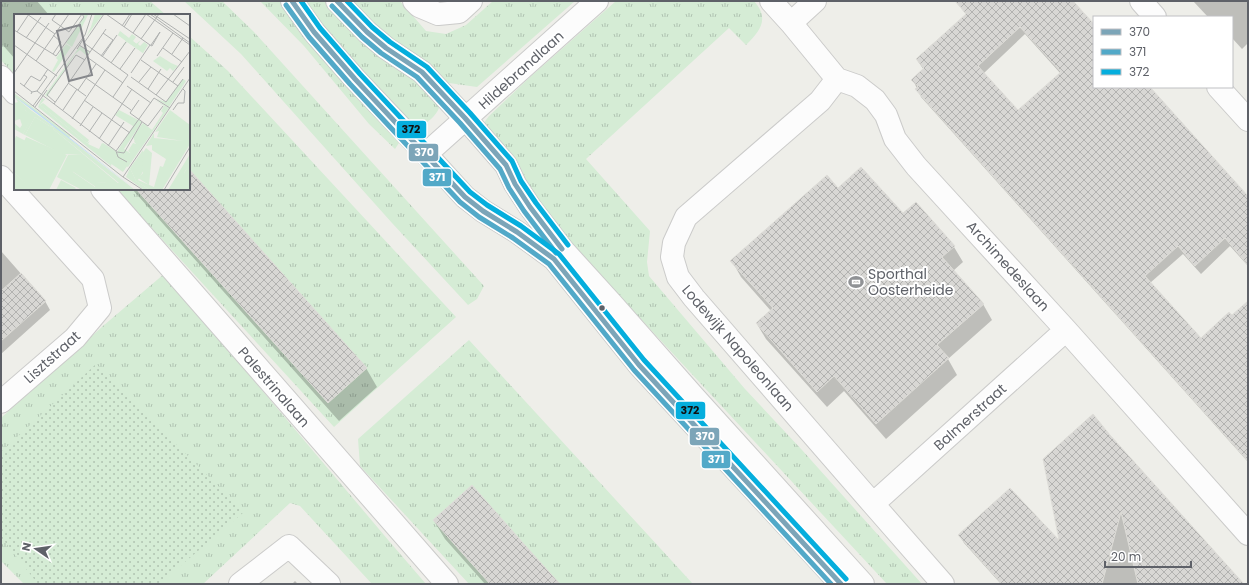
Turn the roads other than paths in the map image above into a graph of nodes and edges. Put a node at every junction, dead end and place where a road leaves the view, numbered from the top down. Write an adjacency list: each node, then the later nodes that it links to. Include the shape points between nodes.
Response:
1 (292, 1): 17 (street, via 314,32 355,79)
2 (337, 1): 15 (street, via 386,48 422,72)
3 (471, 1): 8 (street, via 459,12 438,14)
4 (597, 1): 15 (street, Hildebrandlaan)
5 (771, 1): 10 (street)
6 (815, 1): 10 (street)
7 (1141, 1): 9 (street)
8 (417, 4)
9 (1154, 16)
10 (791, 23): 12 (street)
11 (1, 77): 14 (street)
12 (837, 79): 20 (street, Archimedeslaan, via 857,86 875,100 886,115 895,139 916,166); 22 (street, Lodewijk Napoleonlaan, via 820,101 686,217 674,243 672,257 678,277 694,298)
13 (1219, 88): 16 (street)
14 (14, 92)
15 (465, 118): 17 (street, Hildebrandlaan); 28 (street, via 506,165 530,207 563,250)
16 (1248, 120)
17 (426, 154): 27 (street, via 465,197 554,259 639,365)
18 (1, 177): 21 (street, Lisztstraat, via 93,279 100,308 75,338)
19 (103, 190): 26 (street, Palestrinalaan)
20 (1066, 330): 22 (street, Balmerstraat); 23 (street, Archimedeslaan)
21 (1, 402)
22 (873, 504): 29 (street, Lodewijk Napoleonlaan)
23 (1248, 534)
24 (240, 584): 25 (street, via 289,546)
25 (329, 584)
26 (447, 584)
27 (841, 584)
28 (863, 584)
29 (943, 584)

